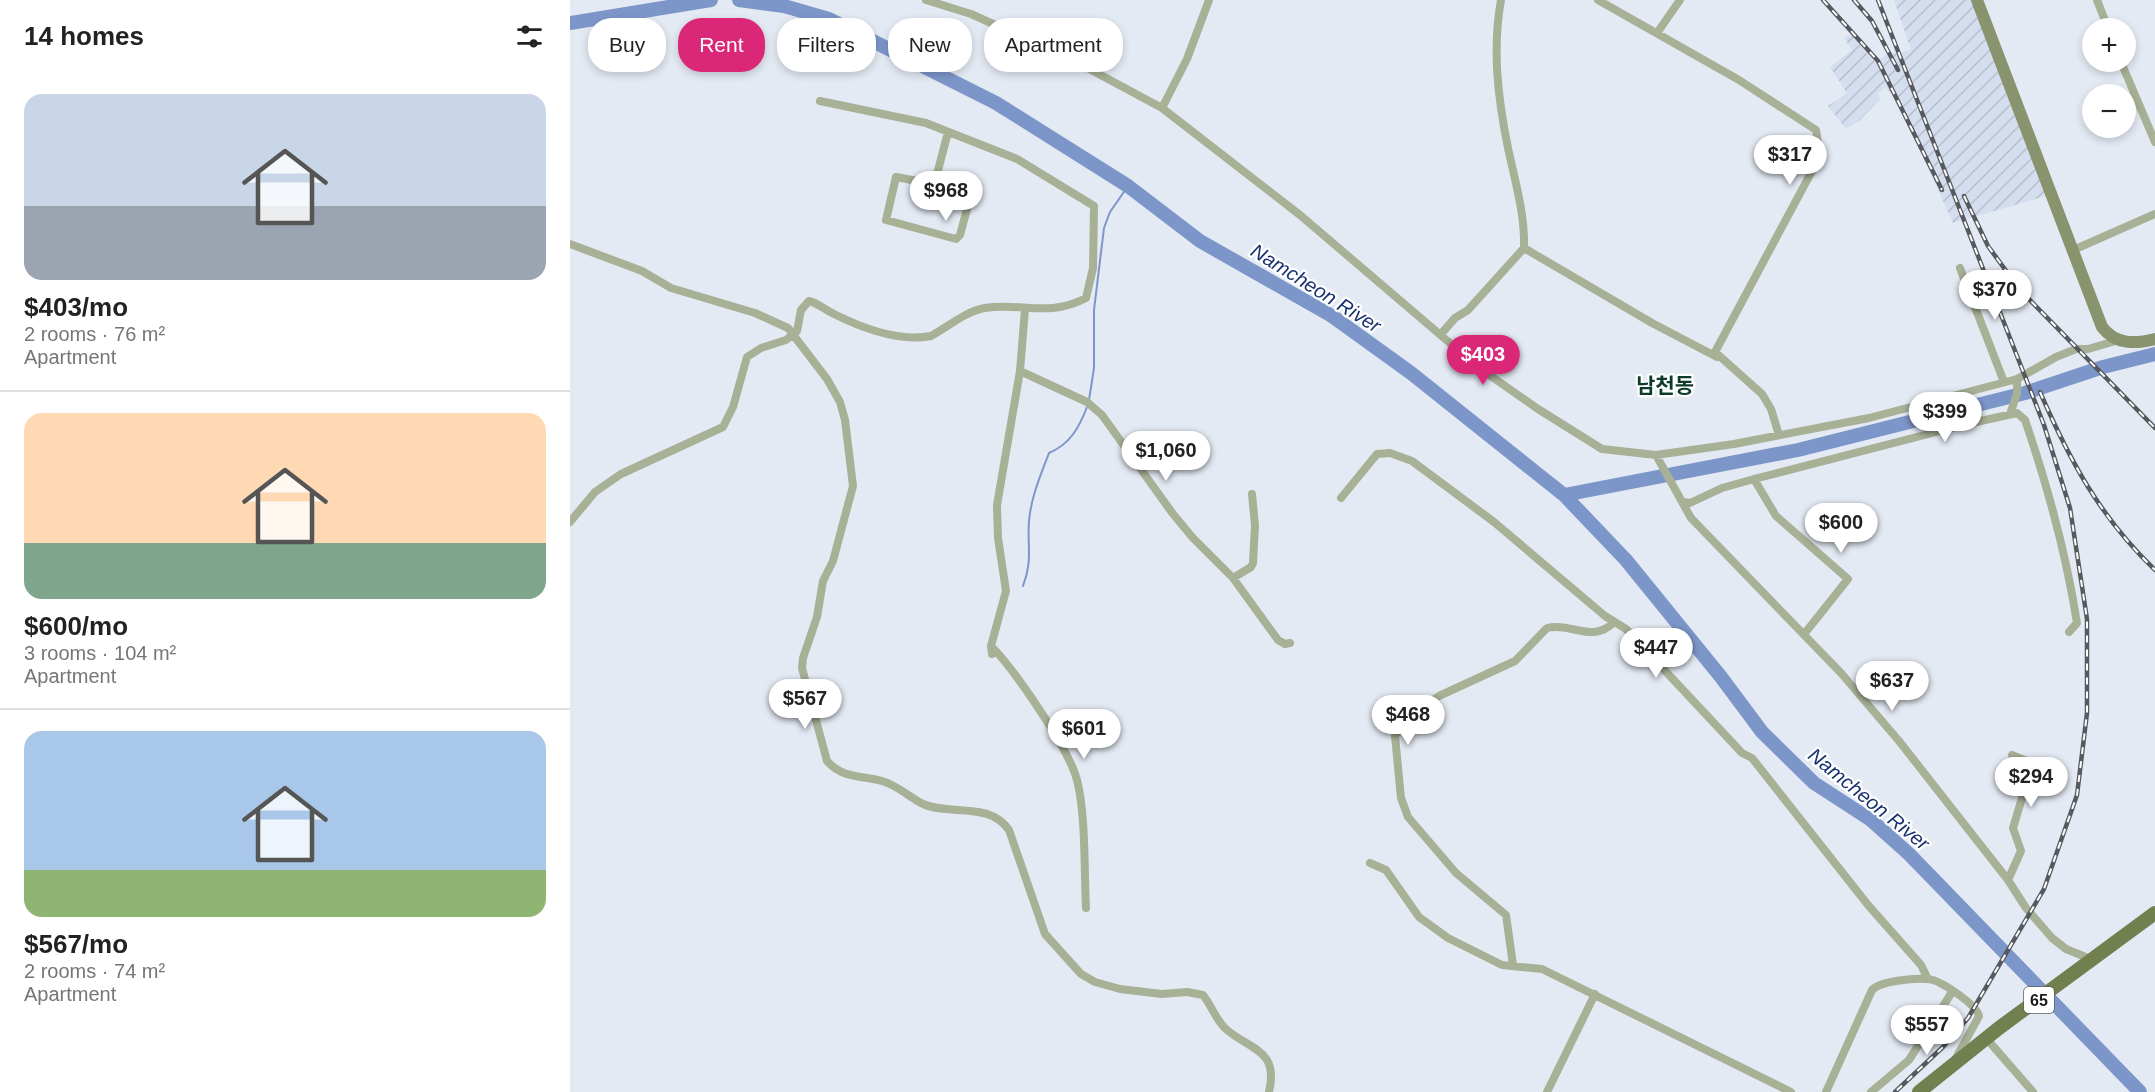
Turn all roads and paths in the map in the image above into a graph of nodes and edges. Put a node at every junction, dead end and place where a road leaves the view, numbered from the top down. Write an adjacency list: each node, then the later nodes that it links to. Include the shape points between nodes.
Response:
1 (927, 0): 12 (street, via 1069,58)
2 (1209, 0): 12 (street, via 1187,59)
3 (1500, 0): 18 (street, via 1496,50 1499,89 1522,213)
4 (1599, 0): 9 (street)
5 (1680, 0): 9 (street)
6 (1977, 0): 19 (main road)
7 (2097, 0): 8 (street)
8 (2104, 18)
9 (1657, 33): 26 (street, via 1808,123 1816,130 1820,147 1820,156 1715,352)
10 (2125, 72): 14 (street)
11 (820, 100): 13 (street, via 926,123)
12 (1162, 108): 23 (street, via 1300,215)
13 (948, 132): 15 (street); 21 (street, via 1017,159 1094,206 1094,259 1086,298 1056,308)
14 (2155, 142)
15 (934, 182): 15 (street, via 970,198 956,238 886,220 896,177)
16 (2155, 214): 19 (street)
17 (570, 244): 22 (street, via 642,271 671,288 772,320)
18 (1524, 248): 23 (street); 26 (street)
19 (2071, 251): 25 (main road, via 2102,327)
20 (1960, 268): 29 (street)
21 (1026, 309): 22 (street, via 982,308 923,338 868,328 809,301 804,304); 27 (street)
22 (793, 334): 37 (street, via 747,357 723,427 621,474 595,492); 55 (street, via 840,402 852,474 850,503 823,581 817,617 803,658 827,761 849,776 888,783 922,804 983,812 1004,823 1046,934 1081,974 1120,989 1203,995 1227,1029 1261,1050 1271,1074)
23 (1441, 334): 32 (street, via 1478,367 1602,449)
24 (2155, 339): 25 (main road, via 2136,343)
25 (2119, 340): 28 (street, via 2076,349)
26 (1718, 357): 31 (street, via 1762,394)
27 (1020, 371): 38 (street, via 1087,402 1102,415 1173,514); 46 (street, via 997,505 1006,591 991,650 1060,742 1073,768 1079,792)
28 (2017, 379): 29 (street); 30 (street)
29 (2004, 382): 31 (street, via 1869,418)
30 (2010, 414): 33 (street); 40 (street, via 2025,420 2051,496 2077,623)
31 (1779, 435): 32 (street)
32 (1659, 459): 36 (street)
33 (1754, 479): 36 (street, via 1690,503); 41 (street, via 1776,516 1848,579)
34 (1252, 494): 38 (street, via 1253,562)
35 (1341, 498): 39 (street, via 1377,454 1390,453 1412,461 1494,522)
36 (1683, 502): 41 (street, via 1708,537)
37 (570, 522)
38 (1233, 578): 42 (street, via 1278,640)
39 (1614, 622): 49 (street, via 1588,633 1547,628 1515,662 1429,702 1407,717 1395,736 1403,807 1423,838 1456,873 1506,915); 50 (street, via 1635,638 1742,753 1752,758 1868,905 1921,965)
40 (2069, 632)
41 (1805, 633): 45 (street, via 1899,741)
42 (1290, 643)
43 (2012, 756): 45 (street, via 2029,762 2031,768 2015,815 2013,828 2020,851)
44 (1370, 863): 49 (street, via 1386,870 1406,902 1431,926 1472,952 1502,965)
45 (2008, 880): 48 (street, via 2052,938 2066,949)
46 (1086, 908)
47 (2155, 913): 48 (main road, 65)
48 (2093, 960): 53 (main road, 65)
49 (1513, 965): 52 (street, via 1542,969)
50 (1928, 979): 51 (street); 58 (street, via 1876,985)
51 (1952, 992): 54 (street, via 1970,1001 1979,1016); 59 (street, via 1909,1060)
52 (1594, 994): 56 (street); 57 (street)
53 (1986, 1038): 54 (main road, 65); 61 (street)
54 (1951, 1066): 60 (main road, 65)
55 (1269, 1092)
56 (1547, 1092)
57 (1791, 1092)
58 (1826, 1092)
59 (1872, 1092)
60 (1919, 1092)
61 (2033, 1092)

